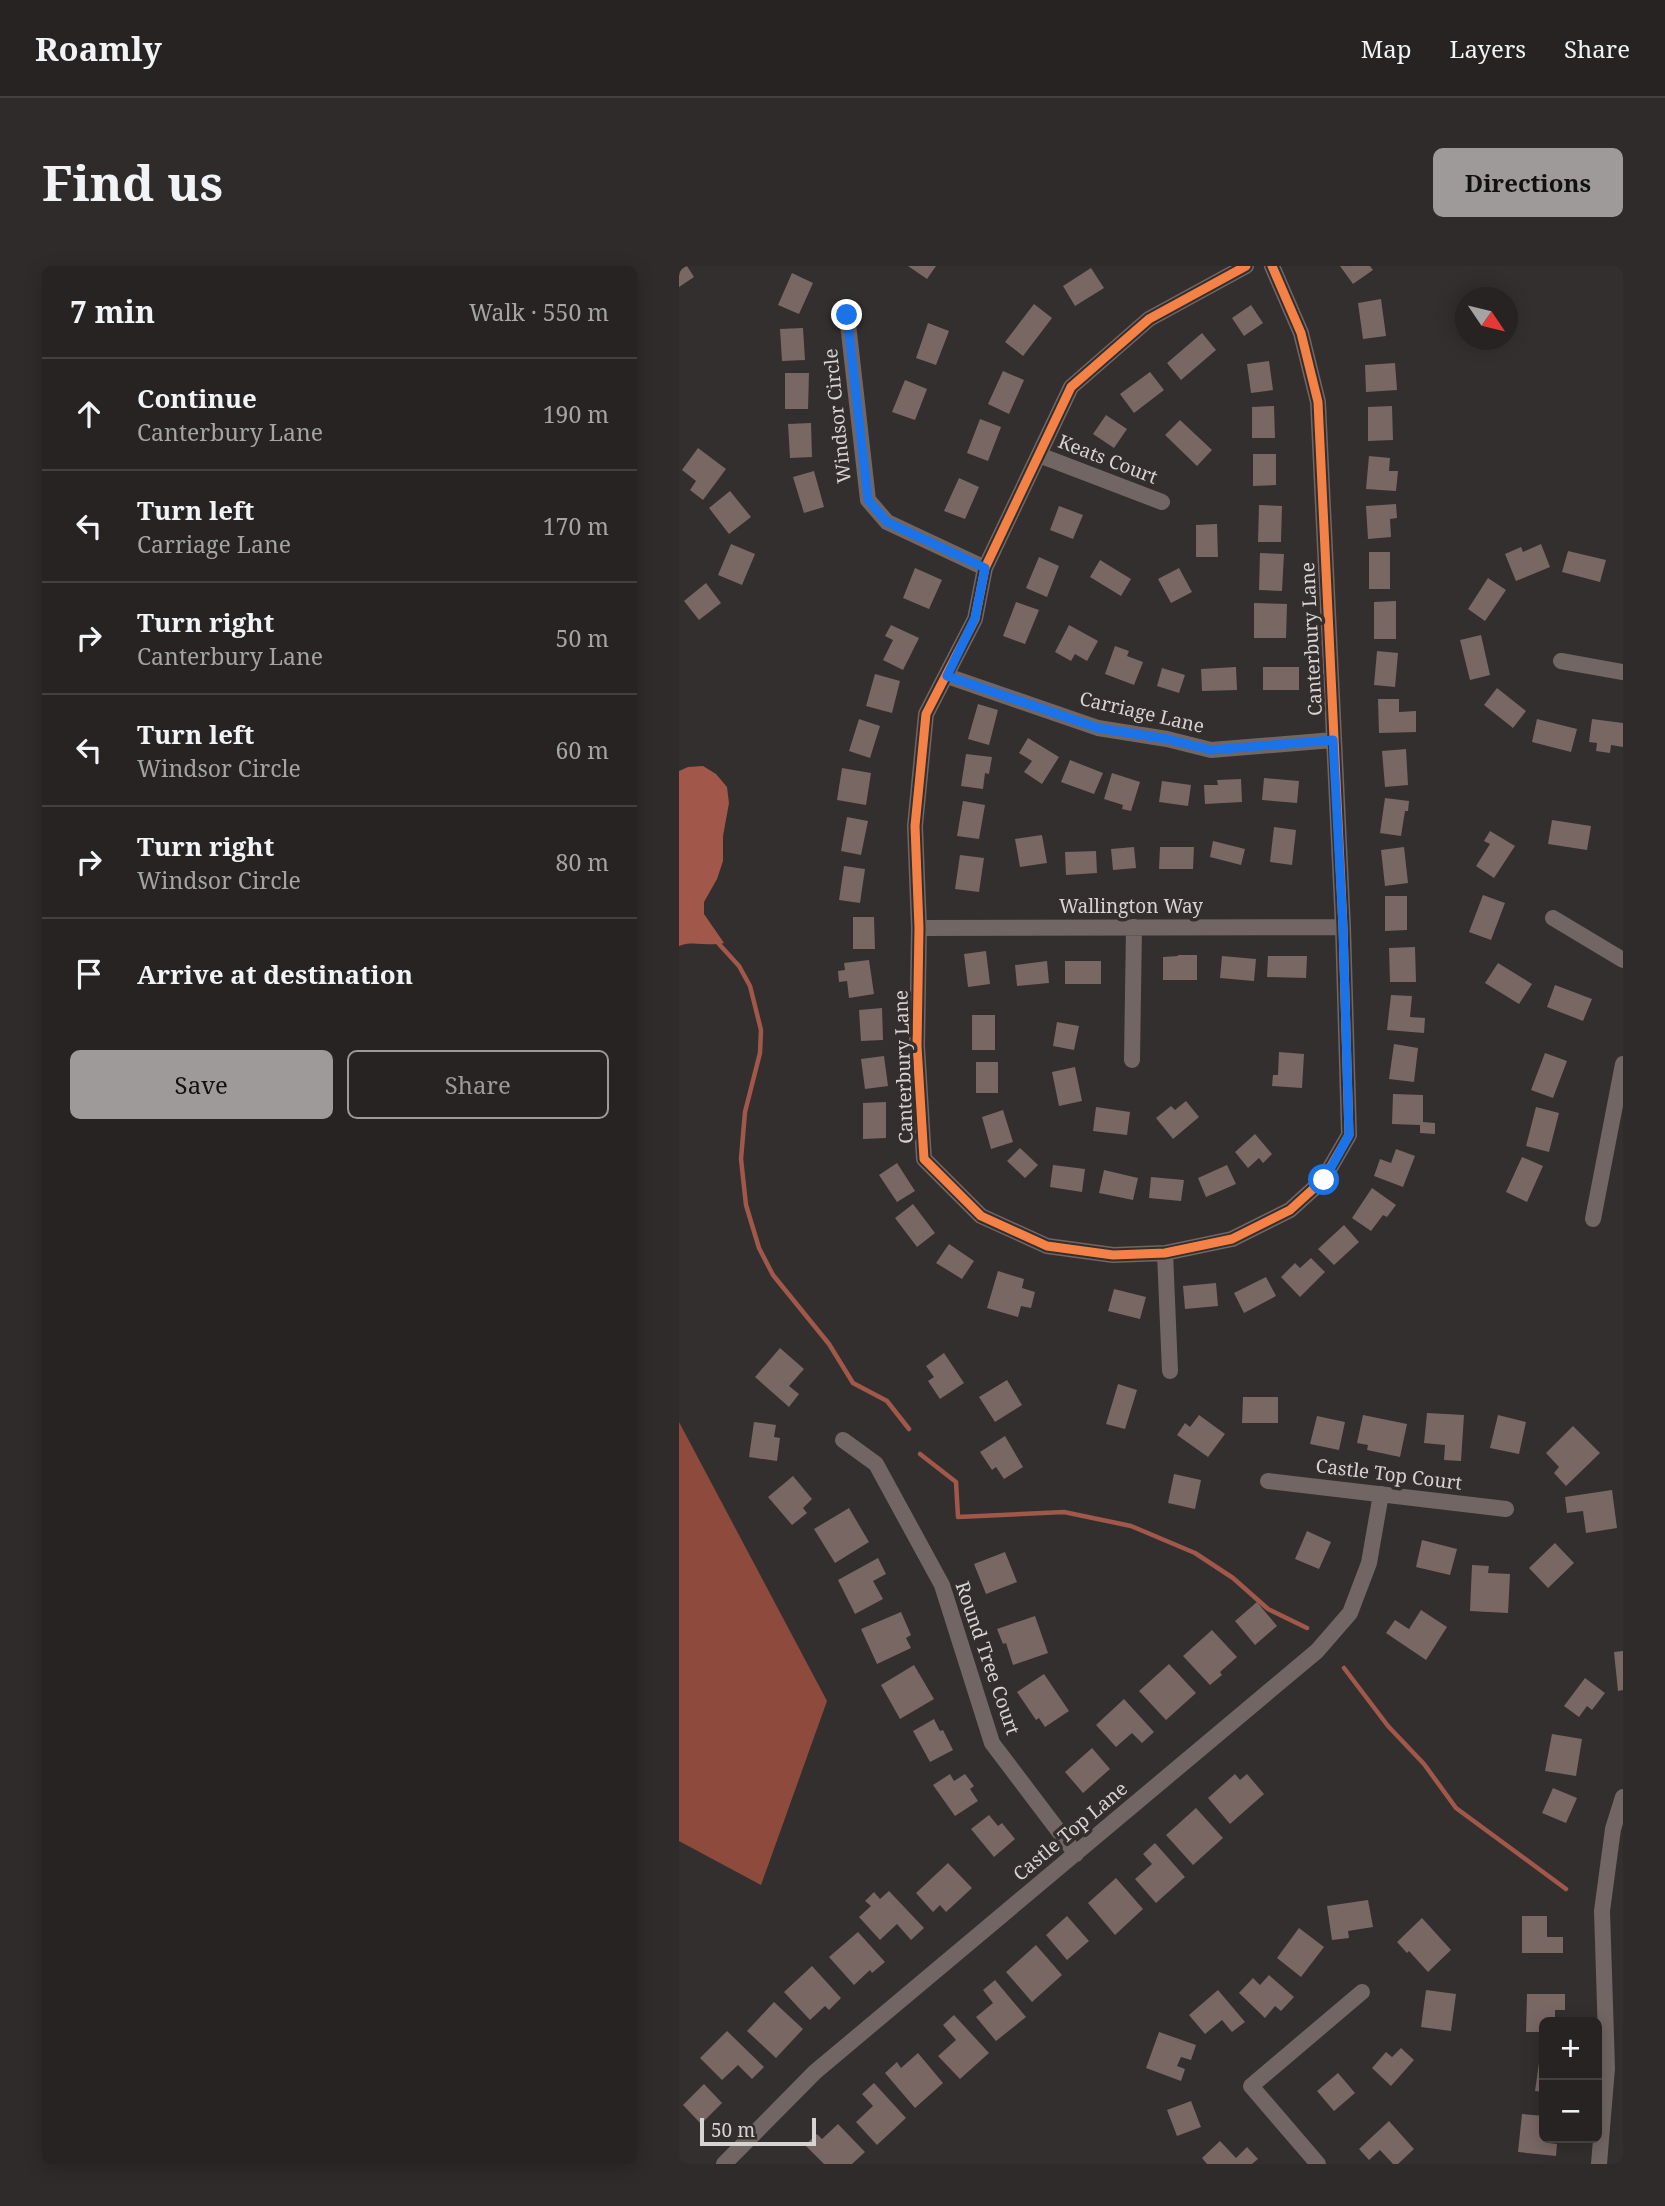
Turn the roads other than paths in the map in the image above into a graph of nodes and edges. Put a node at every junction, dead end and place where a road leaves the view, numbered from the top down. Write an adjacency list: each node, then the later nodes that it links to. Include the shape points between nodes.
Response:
1 (1246, 266): 4 (street, Canterbury Lane, via 1149,319 1071,387)
2 (1272, 266): 10 (street, Canterbury Lane, via 1301,333 1318,402)
3 (847, 315): 6 (street, Windsor Circle, via 868,500 887,522)
4 (1038, 455): 5 (street, Keats Court); 6 (street, Canterbury Lane)
5 (1162, 502)
6 (985, 568): 9 (street, Canterbury Lane, via 975,618)
7 (1561, 661): 8 (street)
8 (1623, 672)
9 (947, 676): 10 (street, Carriage Lane, via 1098,728 1211,750); 14 (street, Canterbury Lane, via 926,714 915,826)
10 (1333, 740): 13 (street, Canterbury Lane)
11 (1553, 918): 15 (street)
12 (1134, 927): 13 (street, Wallington Way); 14 (street, Wallington Way); 16 (street)
13 (1343, 927): 19 (street, Canterbury Lane, via 1349,1135 1324,1180 1290,1210 1233,1239)
14 (919, 928): 19 (street, Canterbury Lane, via 917,1046 924,1159 981,1216 1048,1246 1112,1255)
15 (1623, 960)
16 (1132, 1060)
17 (1623, 1064): 18 (street)
18 (1593, 1219)
19 (1165, 1253): 20 (street)
20 (1170, 1371)
21 (843, 1440): 26 (street, Round Tree Court, via 876,1464 942,1585 992,1743)
22 (1268, 1481): 23 (street, Castle Top Court)
23 (1381, 1494): 24 (street, Castle Top Court); 26 (street, Castle Top Lane, via 1369,1563 1350,1614 1317,1651)
24 (1506, 1508)
25 (1623, 1797): 30 (street, via 1613,1829 1602,1911 1607,2068)
26 (1076, 1854): 28 (street, Castle Top Lane, via 815,2073)
27 (1362, 1992): 29 (street, via 1251,2086)
28 (724, 2164)
29 (1318, 2164)
30 (1598, 2164)

